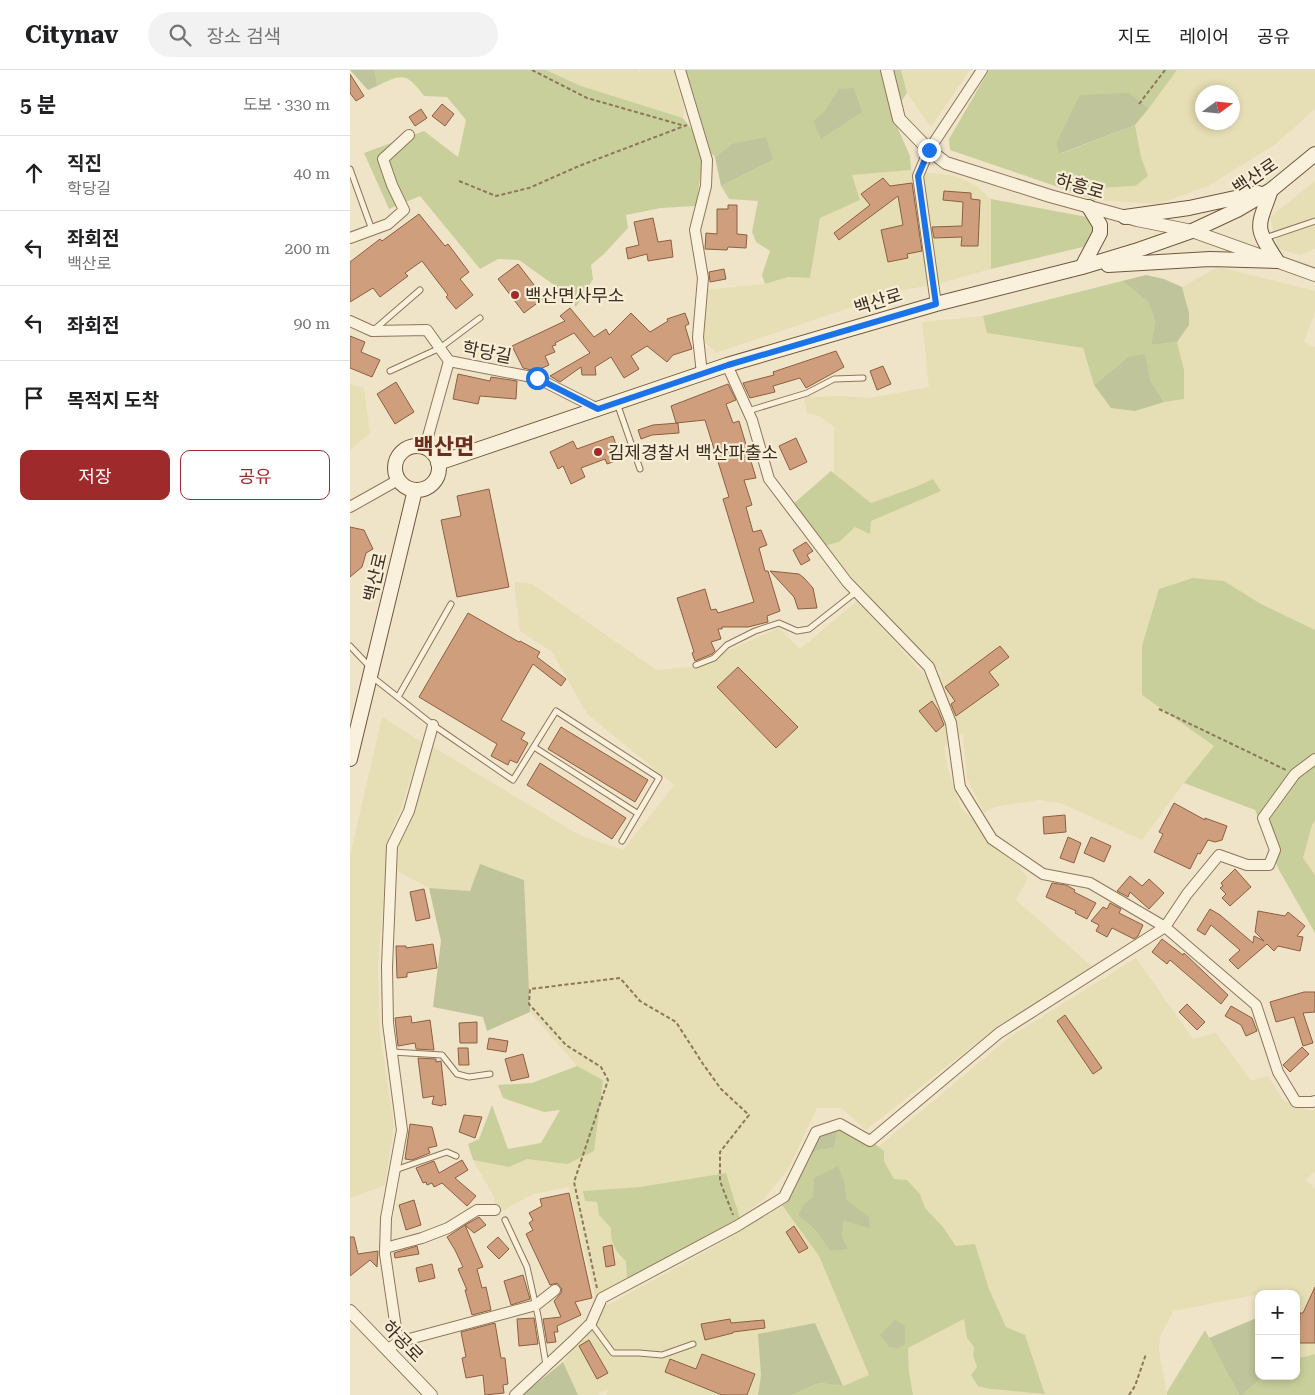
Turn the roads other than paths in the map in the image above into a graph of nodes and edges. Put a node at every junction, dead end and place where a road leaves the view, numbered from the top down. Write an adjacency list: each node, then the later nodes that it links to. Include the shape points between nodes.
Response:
1 (680, 70): 28 (street, via 707,160 706,186 695,230 703,278 698,337)
2 (887, 70): 5 (street, 하흥로, via 900,119)
3 (982, 70): 5 (street)
4 (409, 135): 12 (street, via 383,159 404,210 388,224)
5 (929, 150): 9 (street, 하흥로, via 946,163); 20 (street, via 918,176)
6 (1315, 154): 8 (main road, 백산로)
7 (350, 169): 12 (lane)
8 (1271, 190): 10 (main road, via 1190,208); 13 (main road, 백산로); 15 (main road, via 1259,223)
9 (1089, 207): 10 (street, 하흥로); 17 (main road, via 1100,224 1100,233)
10 (1125, 217): 13 (street, 하흥로)
11 (1315, 221): 15 (lane)
12 (372, 231): 14 (street)
13 (1192, 231): 16 (street, 하흥로); 17 (main road, 백산로)
14 (350, 238)
15 (1262, 239): 16 (main road)
16 (1277, 262): 17 (main road, via 1210,259); 18 (street, 하흥로)
17 (1082, 267): 20 (main road, 백산로)
18 (1315, 275)
19 (420, 290): 23 (lane)
20 (936, 304): 26 (main road, 백산로)
21 (480, 318): 24 (lane)
22 (350, 321): 23 (street, 학당길)
23 (372, 331): 24 (street, 학당길, via 427,330)
24 (440, 348): 25 (street, 학당길); 27 (lane)
25 (449, 361): 31 (street, 학당길, via 537,378); 33 (street)
26 (728, 365): 28 (main road, 백산로); 32 (street)
27 (390, 371)
28 (702, 374): 30 (main road, 백산로)
29 (863, 378): 32 (lane, via 834,379 807,392)
30 (617, 402): 31 (main road, 백산로); 35 (lane)
31 (598, 409): 34 (main road, 백산로)
32 (748, 411): 39 (street, via 769,479)
33 (425, 447): 34 (main road); 36 (main road, via 411,447 400,454 395,467)
34 (438, 463): 37 (main road, via 434,483)
35 (640, 468)
36 (398, 480): 37 (main road, via 408,489); 38 (street)
37 (415, 490): 43 (main road, 백산로)
38 (350, 507)
39 (856, 592): 42 (lane, via 809,629 797,631 779,623 727,645 714,658); 51 (street, via 929,667 951,724 960,787 992,839 1044,874 1090,883)
40 (451, 604): 44 (lane)
41 (350, 646): 43 (lane)
42 (696, 665)
43 (372, 672): 44 (lane); 47 (main road, 백산로)
44 (398, 697): 45 (lane)
45 (433, 725): 46 (lane, via 513,780); 52 (street, via 409,811 392,846 387,967)
46 (534, 747): 49 (lane); 49 (lane, via 556,711 659,778)
47 (350, 759)
48 (1315, 759): 51 (street, via 1295,774 1263,818 1276,850 1269,865 1247,865 1219,855)
49 (637, 813): 50 (lane)
50 (622, 841)
51 (1165, 927): 54 (street, via 1256,1006 1278,1072 1296,1102); 63 (street, via 999,1033 870,1141 840,1124 816,1132 784,1197 737,1226 602,1298)
52 (392, 1052): 53 (lane, via 442,1054 457,1074 469,1077); 56 (street, via 402,1130)
53 (490, 1074)
54 (1315, 1100)
55 (456, 1156): 56 (lane, via 447,1152)
56 (394, 1170): 59 (street)
57 (495, 1210): 59 (street, via 476,1210 448,1228)
58 (505, 1220): 61 (lane, via 527,1267)
59 (385, 1248): 64 (street)
60 (555, 1290): 61 (street)
61 (536, 1305): 64 (street); 67 (lane)
62 (350, 1311): 66 (street, 하공로)
63 (590, 1323): 65 (lane, via 613,1353 662,1355); 67 (street)
64 (398, 1342): 66 (street)
65 (693, 1344)
66 (388, 1350): 68 (street, 하공로)
67 (546, 1366): 69 (street)
68 (431, 1395)
69 (515, 1395)

